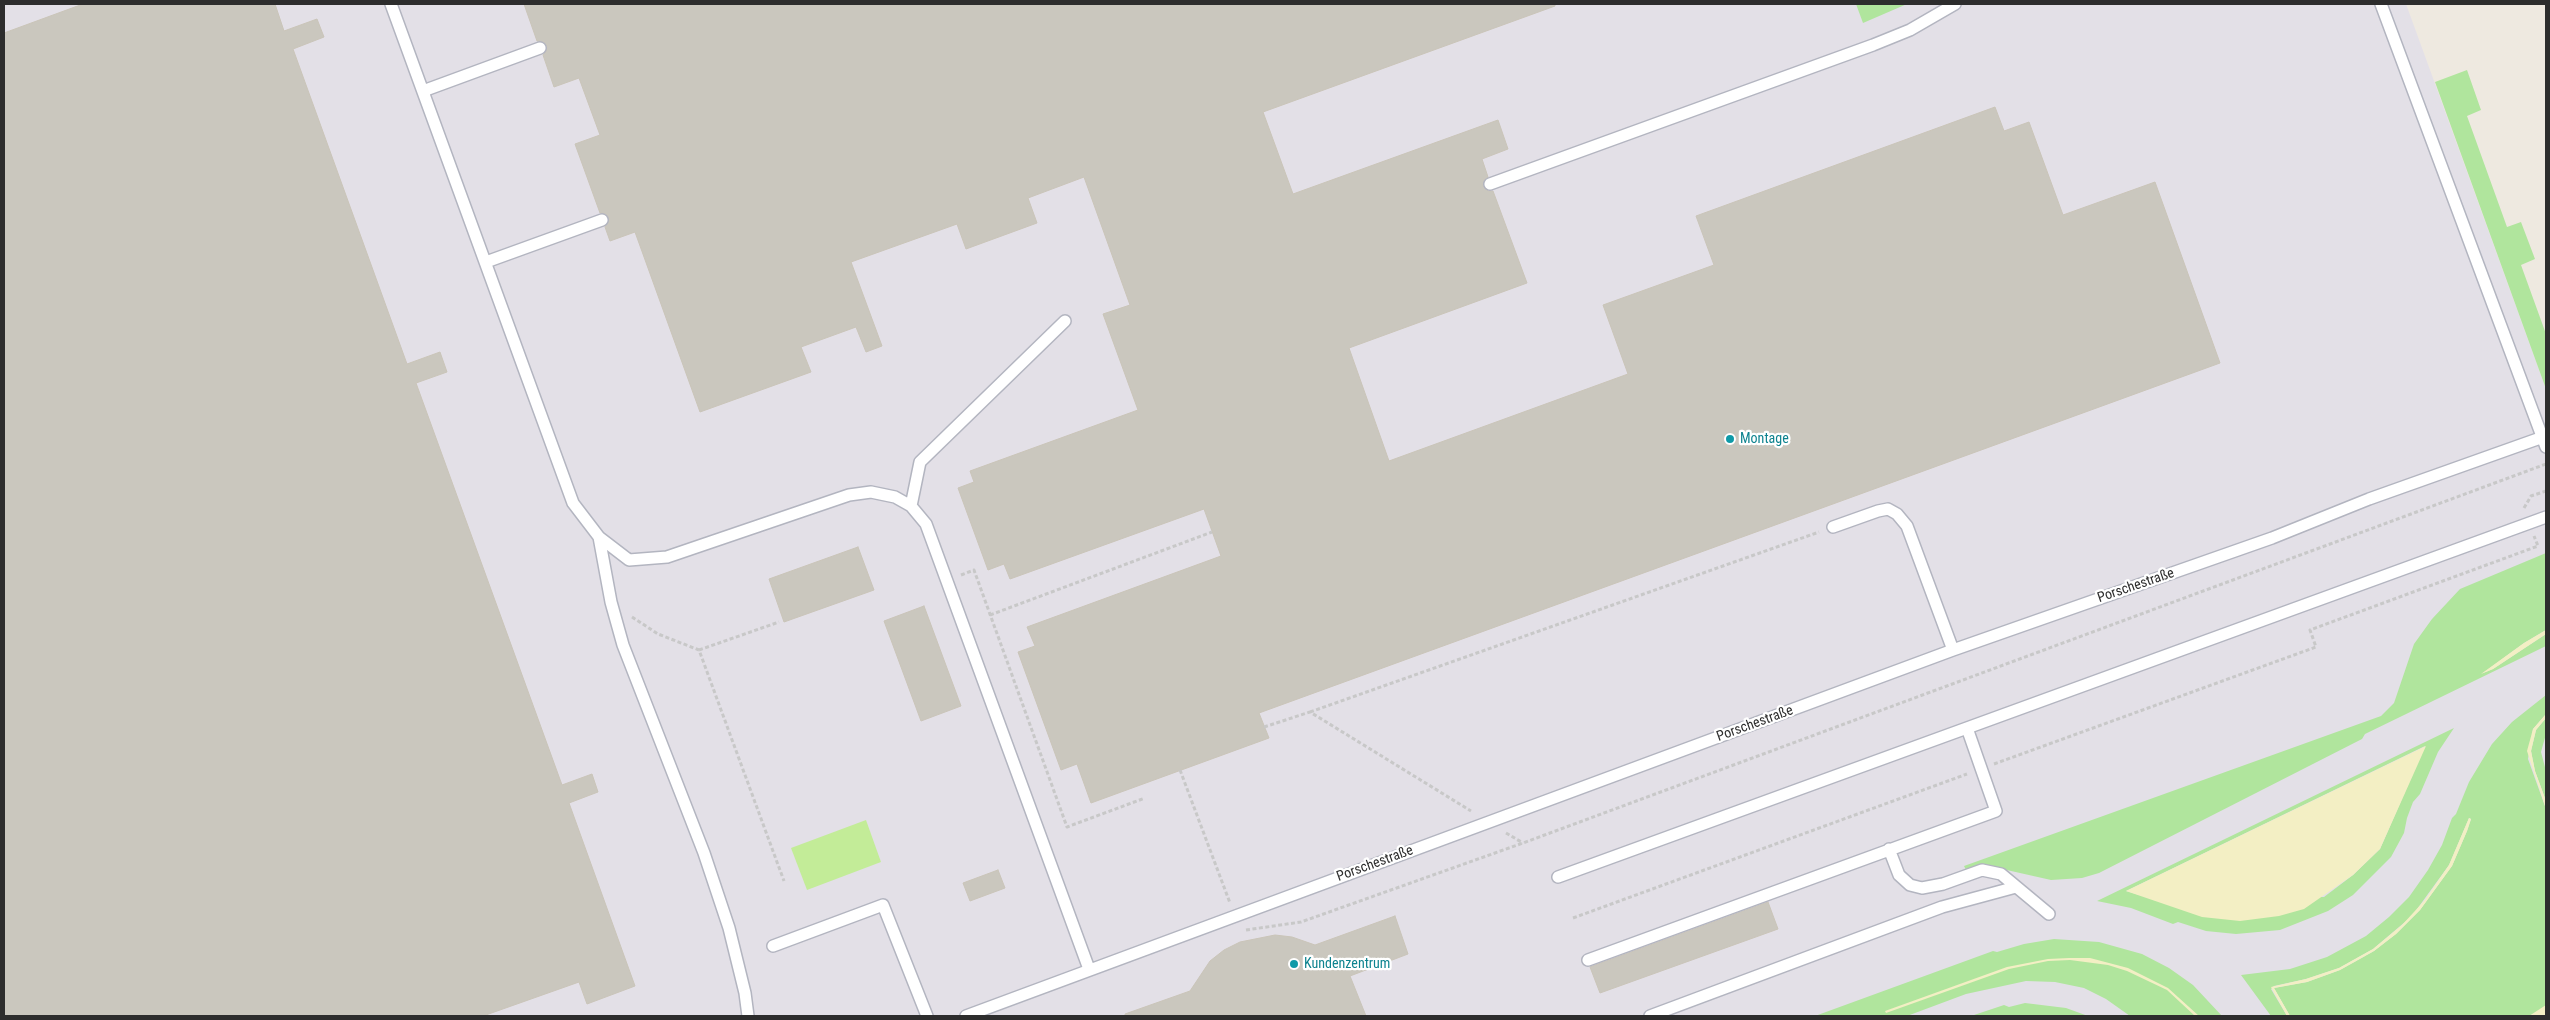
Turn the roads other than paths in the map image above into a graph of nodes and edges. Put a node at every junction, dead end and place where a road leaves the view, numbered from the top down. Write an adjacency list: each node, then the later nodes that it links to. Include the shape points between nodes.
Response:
1 (391, 4): 5 (lane)
2 (1955, 4): 6 (lane, via 1910,30 1873,45)
3 (2381, 4): 10 (lane)
4 (540, 48): 5 (lane)
5 (423, 91): 8 (lane)
6 (1490, 184)
7 (602, 220): 8 (lane)
8 (486, 262): 14 (lane, via 573,503)
9 (1065, 322): 11 (lane, via 920,462)
10 (2545, 441): 15 (lane, Porschestraße, via 2369,499 2272,538)
11 (911, 506): 14 (lane, via 895,497 871,492 849,495 667,557 629,560); 23 (lane, via 926,524)
12 (2546, 517): 16 (lane)
13 (1833, 527): 15 (lane, via 1878,511 1888,509 1897,514 1907,526)
14 (599, 537): 24 (lane, via 623,645 704,853 729,928)
15 (1954, 650): 23 (lane, Porschestraße)
16 (1967, 728): 17 (lane, via 1996,811); 18 (lane)
17 (1889, 849): 19 (lane, via 1899,875 1910,885 1922,888 1943,884 1982,870 2001,874); 22 (lane)
18 (1558, 877)
19 (2016, 887): 20 (lane); 27 (lane, via 1942,907)
20 (2050, 914)
21 (773, 946): 25 (lane, via 883,905)
22 (1588, 960)
23 (1089, 969): 26 (lane, Porschestraße)
24 (748, 1016)
25 (927, 1016)
26 (966, 1016)
27 (1650, 1016)

